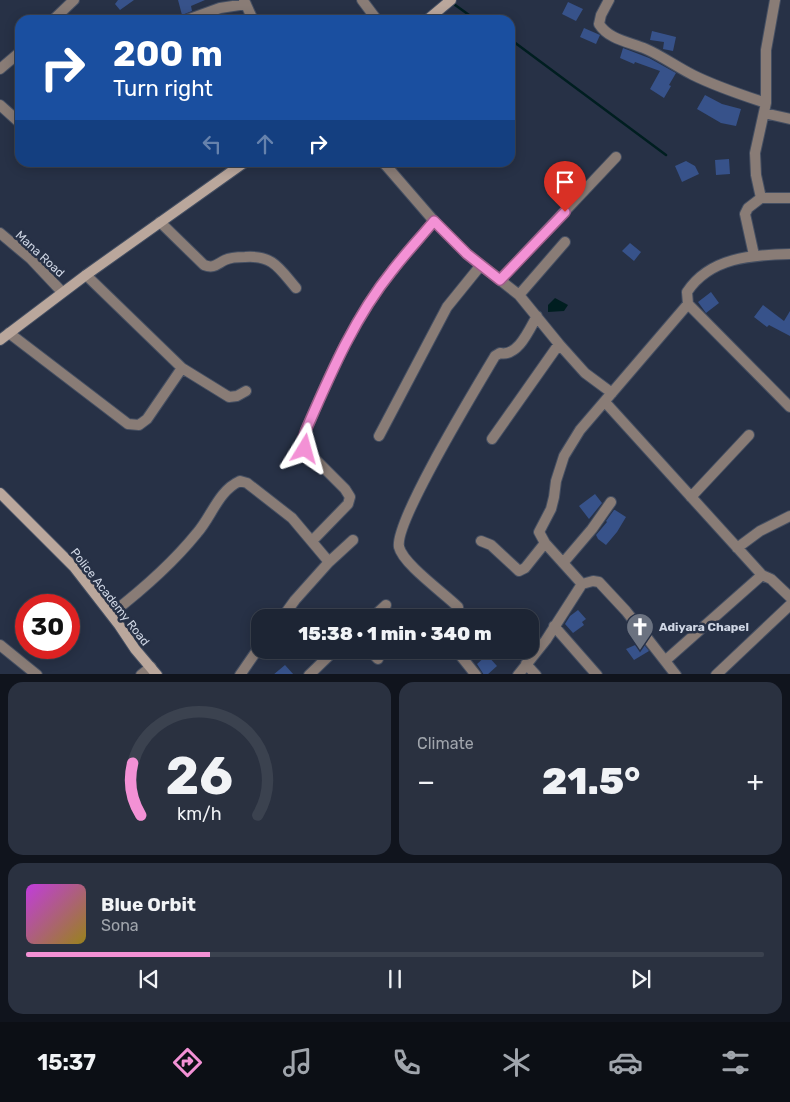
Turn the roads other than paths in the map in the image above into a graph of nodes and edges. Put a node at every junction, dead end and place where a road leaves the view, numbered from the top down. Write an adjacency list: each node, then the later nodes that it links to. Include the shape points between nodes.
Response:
1 (74, 0): 7 (street)
2 (362, 0): 10 (street)
3 (451, 0): 11 (main road)
4 (609, 0): 15 (street, via 601,15 599,24 602,30)
5 (775, 0): 15 (street, via 766,50)
6 (245, 2): 8 (street); 9 (street)
7 (58, 15)
8 (201, 15)
9 (251, 15)
10 (373, 15)
11 (432, 15)
12 (15, 56): 13 (street)
13 (0, 69)
14 (0, 105): 16 (street)
15 (765, 108): 17 (street); 21 (street, via 755,153)
16 (15, 119)
17 (790, 119)
18 (616, 157): 31 (street)
19 (238, 167): 24 (main road)
20 (387, 167): 23 (street)
21 (762, 198): 22 (street); 28 (street, via 745,214)
22 (790, 198)
23 (434, 221): 29 (street); 52 (street, via 391,272 360,318 334,366 306,430 303,439 305,449 350,497 348,504)
24 (160, 222): 30 (main road); 32 (street, via 204,265 215,267 226,259 258,256 278,267)
25 (0, 233): 33 (street, Mana Road, via 31,259)
26 (565, 242): 34 (street)
27 (790, 254): 28 (street)
28 (754, 255): 35 (street, via 725,261 694,280 687,292)
29 (481, 265): 31 (street); 46 (street, via 447,307)
30 (86, 275): 33 (main road); 40 (street)
31 (500, 280): 34 (street)
32 (296, 288)
33 (62, 292): 37 (main road)
34 (519, 295): 36 (street)
35 (688, 304): 42 (street); 44 (street)
36 (537, 316): 39 (street); 66 (street, via 512,352 495,356 433,463 401,531 399,546 403,556)
37 (9, 333): 38 (main road); 40 (street, via 128,424 138,425 147,420)
38 (0, 340)
39 (558, 344): 42 (street, via 586,373); 47 (street)
40 (182, 368): 41 (street, via 229,397)
41 (246, 391)
42 (612, 393): 43 (street)
43 (604, 402): 49 (street); 55 (street, via 580,430 564,456 551,509 539,532)
44 (790, 407)
45 (749, 435): 49 (street)
46 (379, 436)
47 (492, 439)
48 (0, 493): 67 (main road, Police Academy Road, via 74,567)
49 (691, 497): 56 (street)
50 (611, 502): 58 (street)
51 (790, 516): 56 (street, via 760,530)
52 (312, 540): 57 (street); 67 (street, via 292,518 247,482 240,480 221,496 199,532 175,558)
53 (353, 540): 57 (street)
54 (481, 541): 55 (street, via 519,571)
55 (545, 543): 58 (street)
56 (737, 548): 59 (street)
57 (330, 562): 64 (street)
58 (563, 563): 60 (street)
59 (762, 575): 61 (street); 73 (street)
60 (582, 584): 68 (street); 73 (street, via 593,581 601,584)
61 (790, 597)
62 (386, 605): 65 (street)
63 (790, 605): 85 (street)
64 (288, 609)
65 (382, 609)
66 (458, 609)
67 (111, 614): 75 (main road, Police Academy Road)
68 (554, 626): 74 (street); 83 (street)
69 (0, 645): 76 (street)
70 (251, 659): 78 (street)
71 (325, 659): 79 (street)
72 (464, 659): 80 (street)
73 (666, 660): 84 (street)
74 (526, 664): 81 (street); 82 (street)
75 (154, 671): 77 (street)
76 (37, 674)
77 (141, 674)
78 (240, 674)
79 (309, 674)
80 (476, 674)
81 (518, 674)
82 (536, 674)
83 (597, 674)
84 (676, 674)
85 (716, 674)

